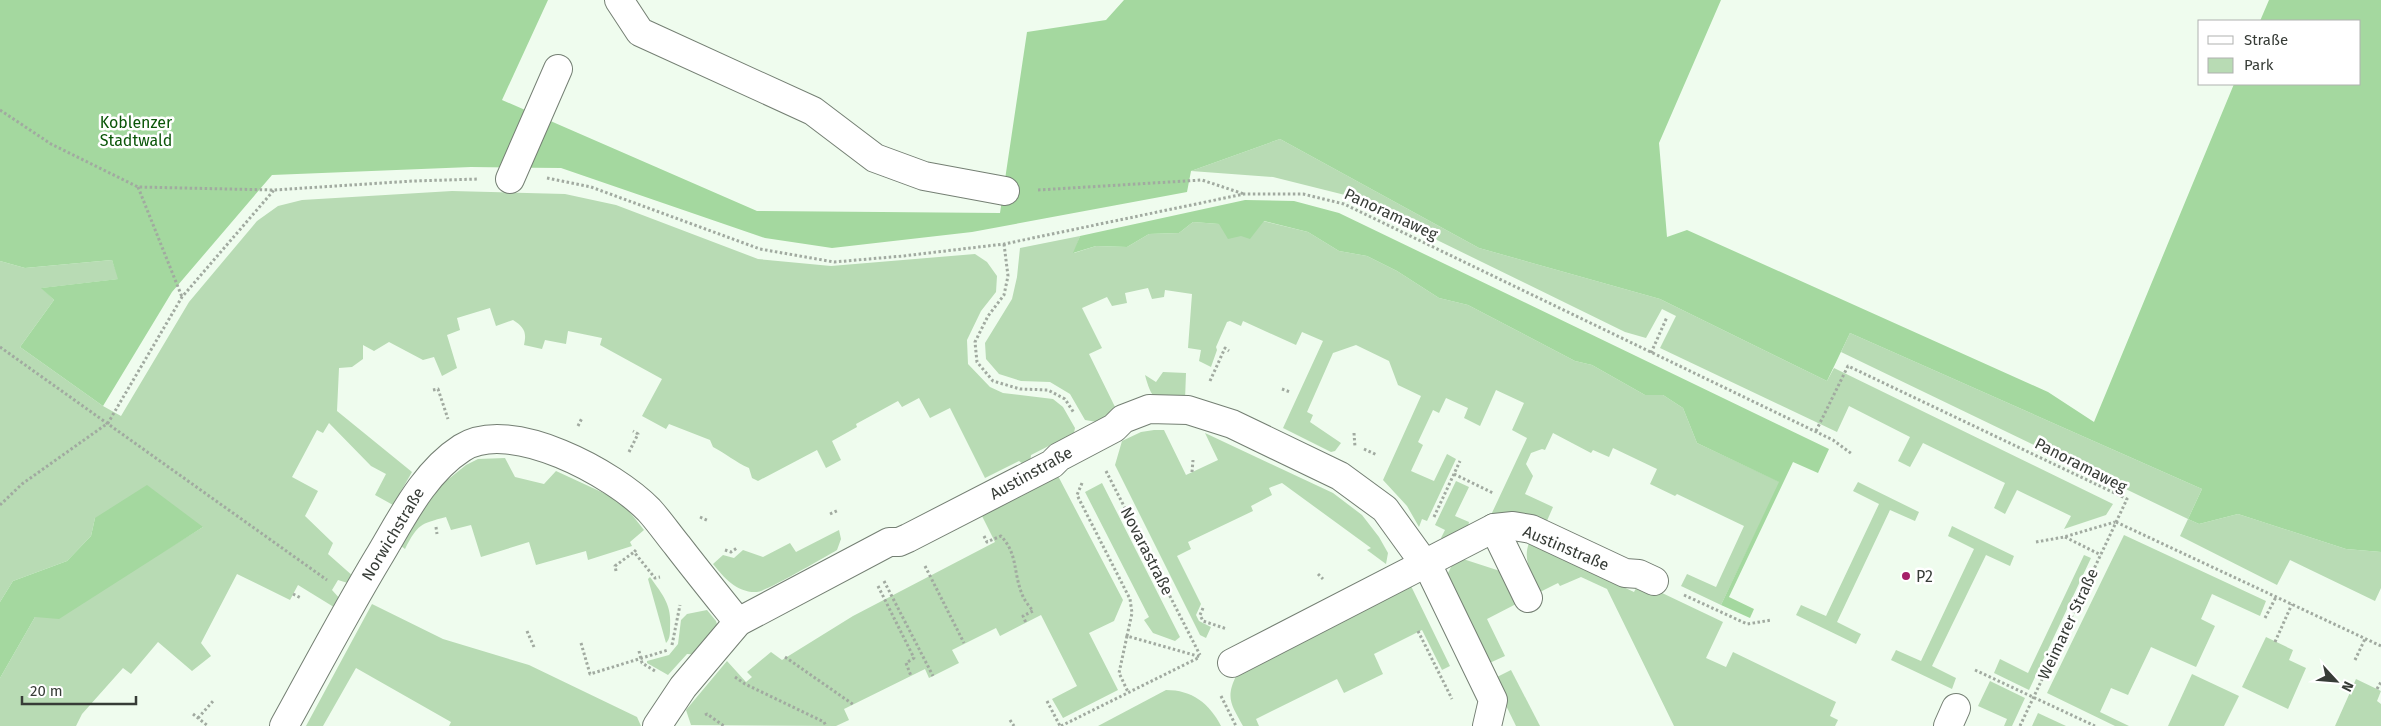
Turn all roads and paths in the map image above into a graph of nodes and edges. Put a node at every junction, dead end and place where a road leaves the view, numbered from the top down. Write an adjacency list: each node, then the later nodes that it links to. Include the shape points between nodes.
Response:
1 (619, 0): 6 (street, via 640,32 813,111 875,158 924,176)
2 (558, 69): 3 (street)
3 (510, 178)
4 (138, 187): 8 (path)
5 (274, 190): 8 (path)
6 (1005, 191): 7 (path, via 1202,180)
7 (1244, 194): 12 (path, Panoramaweg, via 1303,194 1344,204); 17 (path, Panoramaweg, via 1004,244 1008,276 1004,295 988,316 975,342 977,362 993,381 1020,389 1048,390 1065,399)
8 (182, 297): 19 (path)
9 (1667, 317): 12 (path)
10 (0, 347): 19 (path)
11 (1229, 351): 13 (path, via 1225,348)
12 (1651, 353): 21 (path, Panoramaweg)
13 (1212, 376)
14 (1282, 389): 16 (path)
15 (434, 390): 18 (path, via 438,389)
16 (1290, 392)
17 (1076, 416)
18 (448, 421)
19 (108, 423): 31 (path, via 22,484); 50 (path)
20 (633, 431): 22 (path, via 638,434)
21 (1816, 431): 23 (path, Panoramaweg); 34 (path, Panoramaweg, via 1848,366 2127,499)
22 (632, 445)
23 (1852, 454)
24 (1192, 460): 27 (path)
25 (1460, 461): 28 (path)
26 (1105, 468): 67 (path, Novarastraße)
27 (1192, 472)
28 (1454, 474): 30 (path); 40 (path, via 1426,528)
29 (1086, 475): 60 (path, via 1078,495 1130,599 1132,613)
30 (1493, 493)
31 (0, 506)
32 (839, 510): 33 (path)
33 (830, 514)
34 (2116, 522): 36 (path); 39 (path, Weimarer Straße); 48 (path)
35 (1494, 528): 40 (street, Austinstraße); 44 (street, Austinstraße, via 1513,526 1531,530 1625,573 1639,574); 51 (street)
36 (2064, 537): 38 (path); 39 (path)
37 (994, 539): 57 (path, via 1001,536 1015,557 1022,596 1033,611 1023,616)
38 (2036, 542)
39 (2100, 555): 80 (path, Weimarer Straße)
40 (1419, 556): 56 (street, Austinstraße, via 1385,510 1340,476 1258,436 1201,413 1149,409 1123,420 1052,464 908,538 890,542); 71 (street); 94 (street, Austinstraße, via 1432,574 1493,700)
41 (927, 570): 63 (path)
42 (616, 571): 43 (path, via 615,566 635,551)
43 (653, 575)
44 (1654, 581): 55 (path, via 1747,624)
45 (888, 588): 74 (path)
46 (880, 591): 73 (path, via 914,658 906,663)
47 (293, 594): 49 (path)
48 (2276, 597): 53 (path); 54 (path)
49 (301, 598)
50 (354, 598): 56 (street, Norwichstraße, via 428,478 462,448 492,440 515,440 562,454 624,489 649,510); 88 (street, Norwichstraße)
51 (1528, 598)
52 (682, 602): 64 (path, via 674,642 668,650 590,674)
53 (2292, 604): 61 (path); 62 (path)
54 (2265, 618)
55 (1772, 620)
56 (738, 622): 69 (street, Austinstraße)
57 (1026, 623)
58 (527, 631): 66 (path)
59 (1418, 632): 75 (path)
60 (1127, 636): 67 (path); 79 (path, via 1119,673)
61 (2366, 639): 65 (path); 70 (path)
62 (2275, 642)
63 (964, 643)
64 (581, 644)
65 (2381, 646)
66 (534, 647)
67 (1201, 657): 71 (path, Novarastraße); 79 (path)
68 (785, 658): 83 (path)
69 (708, 659): 89 (street, Austinstraße); 90 (path, via 745,684 824,722)
70 (2355, 660)
71 (1219, 664)
72 (1975, 670): 80 (path)
73 (911, 676)
74 (933, 676)
75 (1441, 677)
76 (2381, 682): 77 (path)
77 (2377, 689)
78 (1219, 691): 93 (path)
79 (1128, 692): 92 (path)
80 (2034, 697): 95 (path, Weimarer Straße); 96 (path)
81 (214, 700): 85 (path)
82 (1047, 701): 92 (path)
83 (854, 704)
84 (193, 714): 85 (path)
85 (198, 718): 87 (path)
86 (1010, 720): 91 (path)
87 (208, 726)
88 (284, 726)
89 (657, 726)
90 (826, 726)
91 (1014, 726)
92 (1061, 726)
93 (1236, 726)
94 (1487, 726)
95 (2020, 726)
96 (2095, 726)

